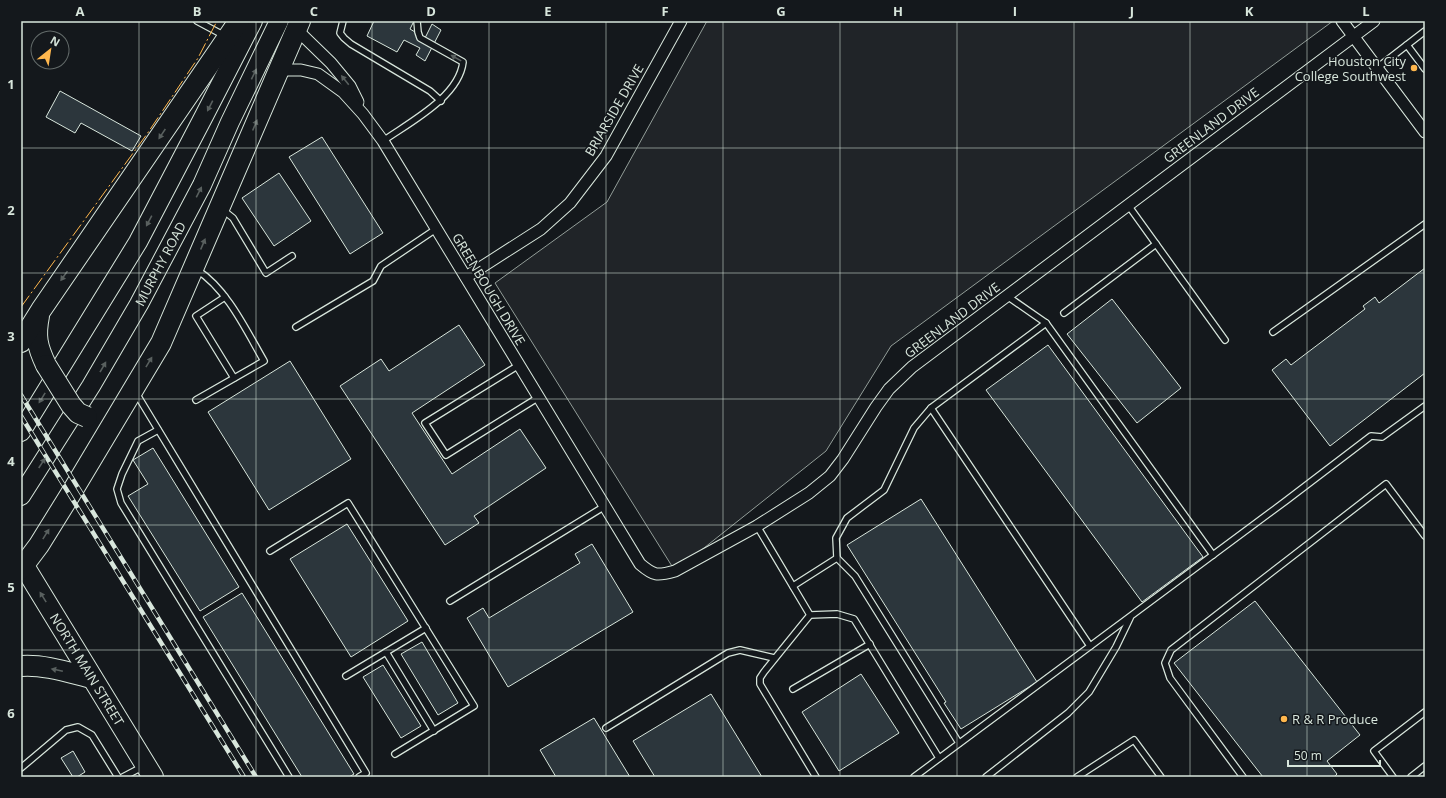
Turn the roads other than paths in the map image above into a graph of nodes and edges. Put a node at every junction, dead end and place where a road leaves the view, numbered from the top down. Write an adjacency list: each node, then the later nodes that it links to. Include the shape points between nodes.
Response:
1 (197, 21): 12 (lane)
2 (239, 21): 12 (highway)
3 (253, 21): 47 (main road, one-way to 47, via 138,242)
4 (342, 21): 17 (lane, via 340,33 351,44 430,91)
5 (418, 21): 17 (lane, one-way to 5, via 452,89 462,69 462,62 420,38)
6 (682, 21): 28 (street, BRIARSIDE DRIVE, via 606,156 570,203 541,228)
7 (1342, 21): 11 (street)
8 (1374, 21): 11 (street, GREENLAND DRIVE)
9 (292, 24): 16 (highway); 18 (street, GREENBOUGH DRIVE, one-way to 9, via 350,86); 49 (main road, MURPHY ROAD, one-way to 9, via 143,298 202,185 230,122)
10 (1425, 31): 13 (lane)
11 (1353, 36): 14 (street); 21 (street, GREENLAND DRIVE)
12 (228, 37): 31 (highway, one-way to 31)
13 (1407, 45): 14 (lane); 15 (lane)
14 (1377, 68): 19 (street)
15 (1425, 69)
16 (278, 70): 18 (street, GREENBOUGH DRIVE, via 301,70 318,74 343,92); 22 (highway, one-way to 16)
17 (441, 101): 20 (lane)
18 (363, 114): 20 (street, GREENBOUGH DRIVE)
19 (1425, 132)
20 (383, 141): 24 (street, GREENBOUGH DRIVE)
21 (1128, 205): 25 (lane); 29 (street, GREENLAND DRIVE)
22 (219, 207): 26 (lane, via 233,218 266,273); 27 (highway, one-way to 22)
23 (1425, 224): 35 (lane)
24 (436, 229): 28 (street, GREENBOUGH DRIVE); 34 (lane, via 381,266 373,281)
25 (1156, 244): 32 (lane); 36 (lane)
26 (292, 256)
27 (193, 268): 30 (lane, via 206,275); 40 (highway, one-way to 27, via 161,343)
28 (466, 277): 38 (street, GREENBOUGH DRIVE)
29 (1006, 296): 33 (lane); 51 (street, GREENLAND DRIVE, via 912,367 889,389 830,476 809,493)
30 (226, 297): 39 (lane, via 196,316); 39 (lane, via 264,361)
31 (41, 310): 37 (highway); 45 (highway, bridge, via 37,328 40,353 71,405 78,413 87,417 98,418)
32 (1064, 313)
33 (1046, 323): 44 (lane); 54 (lane)
34 (296, 327)
35 (1273, 332)
36 (1225, 340)
37 (21, 342)
38 (519, 365): 41 (street, GREENBOUGH DRIVE); 41 (lane, via 425,423 446,455)
39 (234, 378): 42 (lane)
40 (133, 390): 45 (highway); 46 (lane)
41 (539, 397): 48 (street, GREENBOUGH DRIVE)
42 (196, 400)
43 (1425, 406): 54 (lane, via 1382,437 1371,436)
44 (931, 408): 55 (lane, via 914,428 884,490 847,518 836,538); 63 (lane)
45 (120, 412): 56 (highway, one-way to 45, via 39,545)
46 (158, 430): 81 (lane, via 138,441 117,489 121,503); 82 (lane, via 366,773)
47 (21, 432)
48 (589, 480): 50 (street, GREENLAND DRIVE)
49 (21, 496)
50 (605, 506): 51 (street, GREENLAND DRIVE, via 640,564 650,573 662,575 675,571); 58 (lane)
51 (757, 526): 57 (lane)
52 (1425, 536): 88 (lane, via 1386,484 1171,650 1165,663 1170,678)
53 (270, 551): 61 (lane, via 348,503)
54 (1213, 555): 60 (lane)
55 (837, 558): 57 (lane); 73 (lane, via 855,576)
56 (22, 565): 68 (highway, NORTH MAIN STREET, one-way to 56)
57 (793, 586): 59 (lane)
58 (450, 601)
59 (810, 615): 62 (lane, via 837,614 854,619); 65 (lane)
60 (1131, 616): 63 (lane); 85 (lane, via 1089,692 1068,713)
61 (426, 628): 64 (lane); 72 (lane, via 474,706)
62 (870, 644): 69 (lane); 75 (lane)
63 (1090, 646): 73 (lane)
64 (386, 652): 67 (lane); 72 (lane)
65 (774, 658): 71 (lane, via 740,650 728,653); 83 (lane, via 760,678 760,684)
66 (21, 666): 68 (highway, one-way to 66, via 45,668)
67 (346, 676)
68 (92, 678): 78 (highway, NORTH MAIN STREET)
69 (793, 689)
70 (1425, 712): 89 (lane, via 1374,751)
71 (606, 728)
72 (434, 731): 74 (lane)
73 (959, 743): 75 (lane)
74 (395, 754)
75 (939, 758): 84 (lane)
76 (1425, 766): 90 (lane)
77 (21, 768): 79 (lane, via 66,730 78,727 92,735)
78 (150, 771): 80 (lane)
79 (118, 777)
80 (123, 777)
81 (289, 777)
82 (359, 777)
83 (816, 777)
84 (914, 777)
85 (986, 777)
86 (1077, 777): 87 (lane, via 1134,740)
87 (1161, 777)
88 (1243, 777)
89 (1393, 777)
90 (1410, 777)

